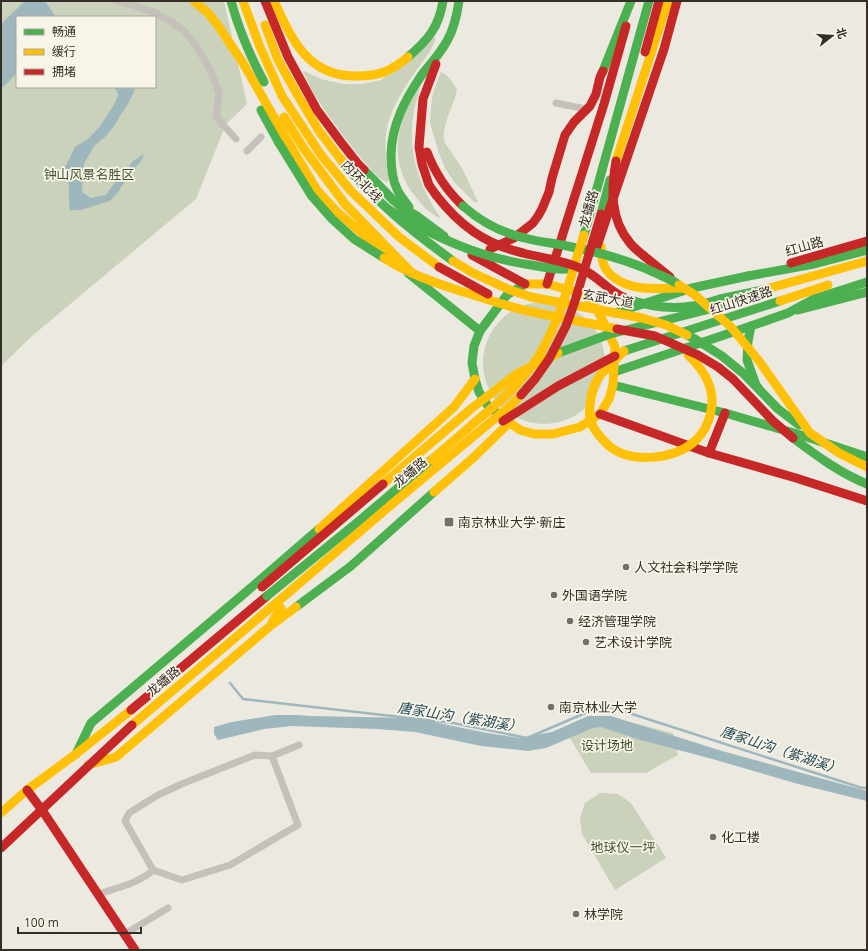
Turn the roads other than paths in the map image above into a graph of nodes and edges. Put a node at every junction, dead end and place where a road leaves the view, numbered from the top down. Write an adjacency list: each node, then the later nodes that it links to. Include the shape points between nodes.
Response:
1 (117, 1): 21 (street, via 154,12 182,30 195,44 210,69 219,93 216,117)
2 (194, 1): 16 (main road, via 208,13)
3 (231, 1): 38 (main road, via 256,68 304,149 345,204)
4 (243, 1): 42 (main road, 内环北线, bridge, via 282,96 322,156 351,191 399,237 443,270 487,294)
5 (256, 1): 23 (main road, 内环北线, via 278,60 319,131 350,171)
6 (264, 1): 24 (main road, via 288,57 317,110 358,164 393,200)
7 (274, 1): 8 (main road, via 294,40 313,62 324,70 341,76 364,76 385,73 420,47 439,19)
8 (443, 1)
9 (459, 1): 15 (main road, via 451,33)
10 (632, 1): 27 (main road, via 600,77 596,94 590,106 565,135 549,192 538,216 514,238 486,251 476,253); 36 (main road, 龙蟠路, via 604,104)
11 (649, 1): 64 (main road, 龙蟠路, bridge, via 561,308 550,336 521,380 503,399 437,455)
12 (659, 1): 66 (main road, 龙蟠路, bridge, via 601,214 567,325 539,375 525,393 510,406)
13 (668, 1): 34 (main road, bridge, via 616,161 612,194 619,226 630,244)
14 (677, 1): 25 (main road, 龙蟠路, via 664,49)
15 (441, 51): 19 (main road, via 423,99); 24 (main road, via 418,80 399,113 392,141 391,166 396,188)
16 (243, 63): 38 (main road, via 317,190 337,212); 42 (main road, bridge, via 257,101 302,181 321,207 345,231 361,244 412,274)
17 (556, 103): 18 (street)
18 (581, 108)
19 (421, 127): 30 (main road, bridge, via 419,147 430,185 449,212 463,225 491,243); 34 (main road, bridge, via 431,164 442,184 452,197 490,225 524,238 615,257)
20 (261, 137): 22 (street)
21 (236, 139)
22 (247, 150)
23 (389, 210): 27 (main road, bridge); 55 (main road, 玄武大道, bridge, via 453,261 510,290 531,297 642,318 666,325 695,339 744,374)
24 (417, 216): 27 (main road)
25 (602, 233): 37 (main road, via 602,264 609,274 622,283 634,287); 41 (main road)
26 (867, 242): 32 (main road, 红山路)
27 (462, 249): 30 (main road, bridge, via 500,261 529,266 562,269); 35 (main road)
28 (867, 250): 32 (main road, via 814,264)
29 (867, 261): 39 (main road, 红山快速路)
30 (579, 267): 39 (main road, bridge, via 624,298 646,305 687,308)
31 (867, 275): 48 (main road, 红山快速路, bridge)
32 (748, 276): 37 (main road)
33 (867, 282): 43 (main road, via 814,299)
34 (677, 283): 55 (main road, bridge, via 695,295 730,327 759,361)
35 (525, 284): 36 (main road); 46 (main road, via 507,296)
36 (547, 284): 41 (main road)
37 (692, 288): 44 (main road)
38 (427, 289): 46 (main road)
39 (763, 290): 61 (main road, bridge, via 722,306 610,334 561,352 518,373 472,408 262,587)
40 (867, 292): 43 (main road)
41 (580, 293): 44 (main road, via 593,303)
42 (532, 312): 47 (main road, bridge, via 655,336)
43 (788, 314): 45 (main road)
44 (601, 317): 49 (main road, via 615,347)
45 (751, 326): 49 (main road); 55 (main road, via 747,360 756,384 770,404)
46 (480, 331): 50 (main road, via 474,346 472,363)
47 (678, 346): 48 (main road, bridge, via 703,370 712,389 714,402 706,426 692,444 662,457 634,457 619,453 605,443 592,426 589,415 590,397 597,381); 59 (main road, bridge, via 718,367 793,438 847,474)
48 (624, 351): 62 (main road, 红山快速路, bridge, via 558,386 474,442 280,608)
49 (614, 372): 51 (main road)
50 (475, 379): 54 (main road, via 479,392 488,406); 61 (main road, via 454,407)
51 (613, 386): 52 (main road); 53 (main road)
52 (725, 413): 55 (main road); 56 (main road)
53 (600, 414): 54 (main road, via 580,427 553,434 534,434); 56 (main road)
54 (509, 423): 62 (main road, via 352,566)
55 (807, 435): 57 (main road); 58 (main road, bridge)
56 (710, 453): 60 (main road)
57 (867, 457)
58 (867, 467)
59 (867, 484)
60 (867, 500)
61 (246, 592): 64 (main road, via 91,723)
62 (269, 627): 66 (main road, via 116,757)
63 (300, 745): 65 (street)
64 (76, 754): 67 (main road, 龙蟠路)
65 (272, 756): 71 (street, via 255,755 184,783 129,813 125,821); 71 (street, via 298,826 230,865 182,880)
66 (88, 765): 68 (main road, 龙蟠路)
67 (27, 790): 68 (main road); 69 (main road, 龙蟠路)
68 (42, 810): 70 (main road, 龙蟠路); 72 (main road)
69 (1, 813)
70 (1, 848)
71 (153, 870): 72 (street, via 147,876)
72 (99, 894): 74 (main road)
73 (168, 908): 74 (street)
74 (126, 934): 75 (main road)
75 (135, 950)

